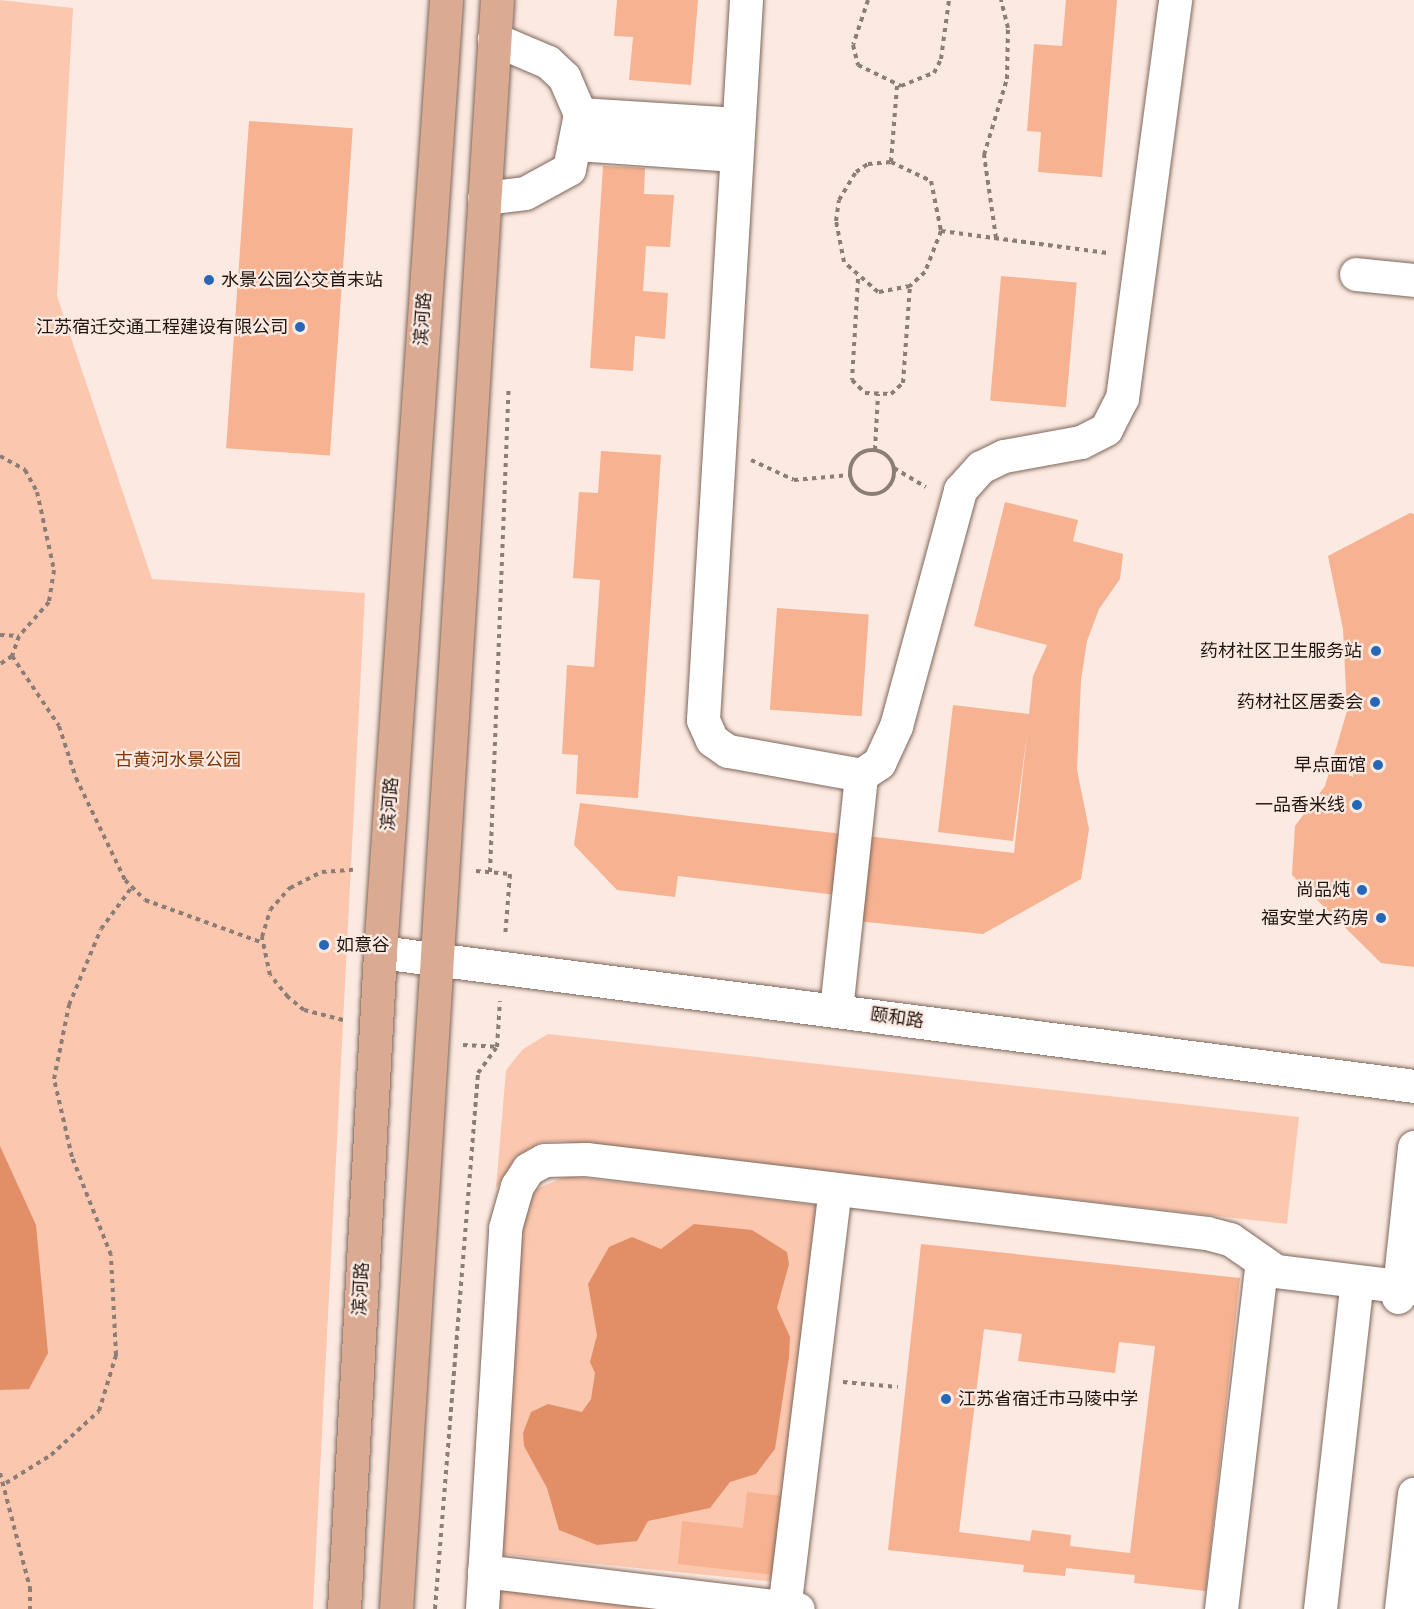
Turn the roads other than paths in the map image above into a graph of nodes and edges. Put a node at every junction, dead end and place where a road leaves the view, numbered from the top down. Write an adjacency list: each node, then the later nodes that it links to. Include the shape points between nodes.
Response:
1 (446, 0): 12 (main road, 滨河路)
2 (497, 0): 5 (main road)
3 (746, 0): 7 (street)
4 (1175, 0): 11 (street, via 1122,398 1106,429 1081,442 1004,456 981,467 960,490 896,726 879,763)
5 (494, 39): 6 (street, via 548,62 564,77); 8 (main road)
6 (579, 129): 7 (street); 8 (street, via 568,169 548,184)
7 (737, 139): 11 (street, via 703,720 712,740 728,751)
8 (484, 198): 13 (main road)
9 (1356, 274): 10 (street)
10 (1414, 280)
11 (861, 775): 14 (street)
12 (380, 952): 13 (street, 颐和路); 24 (main road, 滨河路)
13 (440, 957): 14 (street, 颐和路); 25 (main road)
14 (836, 1010): 15 (street, 颐和路)
15 (1414, 1086)
16 (1414, 1147): 20 (street)
17 (835, 1189): 18 (street, via 1207,1233 1230,1239); 22 (street, via 586,1159 544,1160 528,1169 505,1228); 23 (street)
18 (1262, 1261): 19 (street, via 1276,1271); 27 (street)
19 (1357, 1281): 20 (street); 28 (street)
20 (1403, 1290)
21 (1414, 1494): 29 (street)
22 (484, 1571): 23 (street); 26 (street)
23 (789, 1608)
24 (344, 1609)
25 (396, 1609)
26 (482, 1609)
27 (1221, 1609)
28 (1320, 1609)
29 (1401, 1609)

